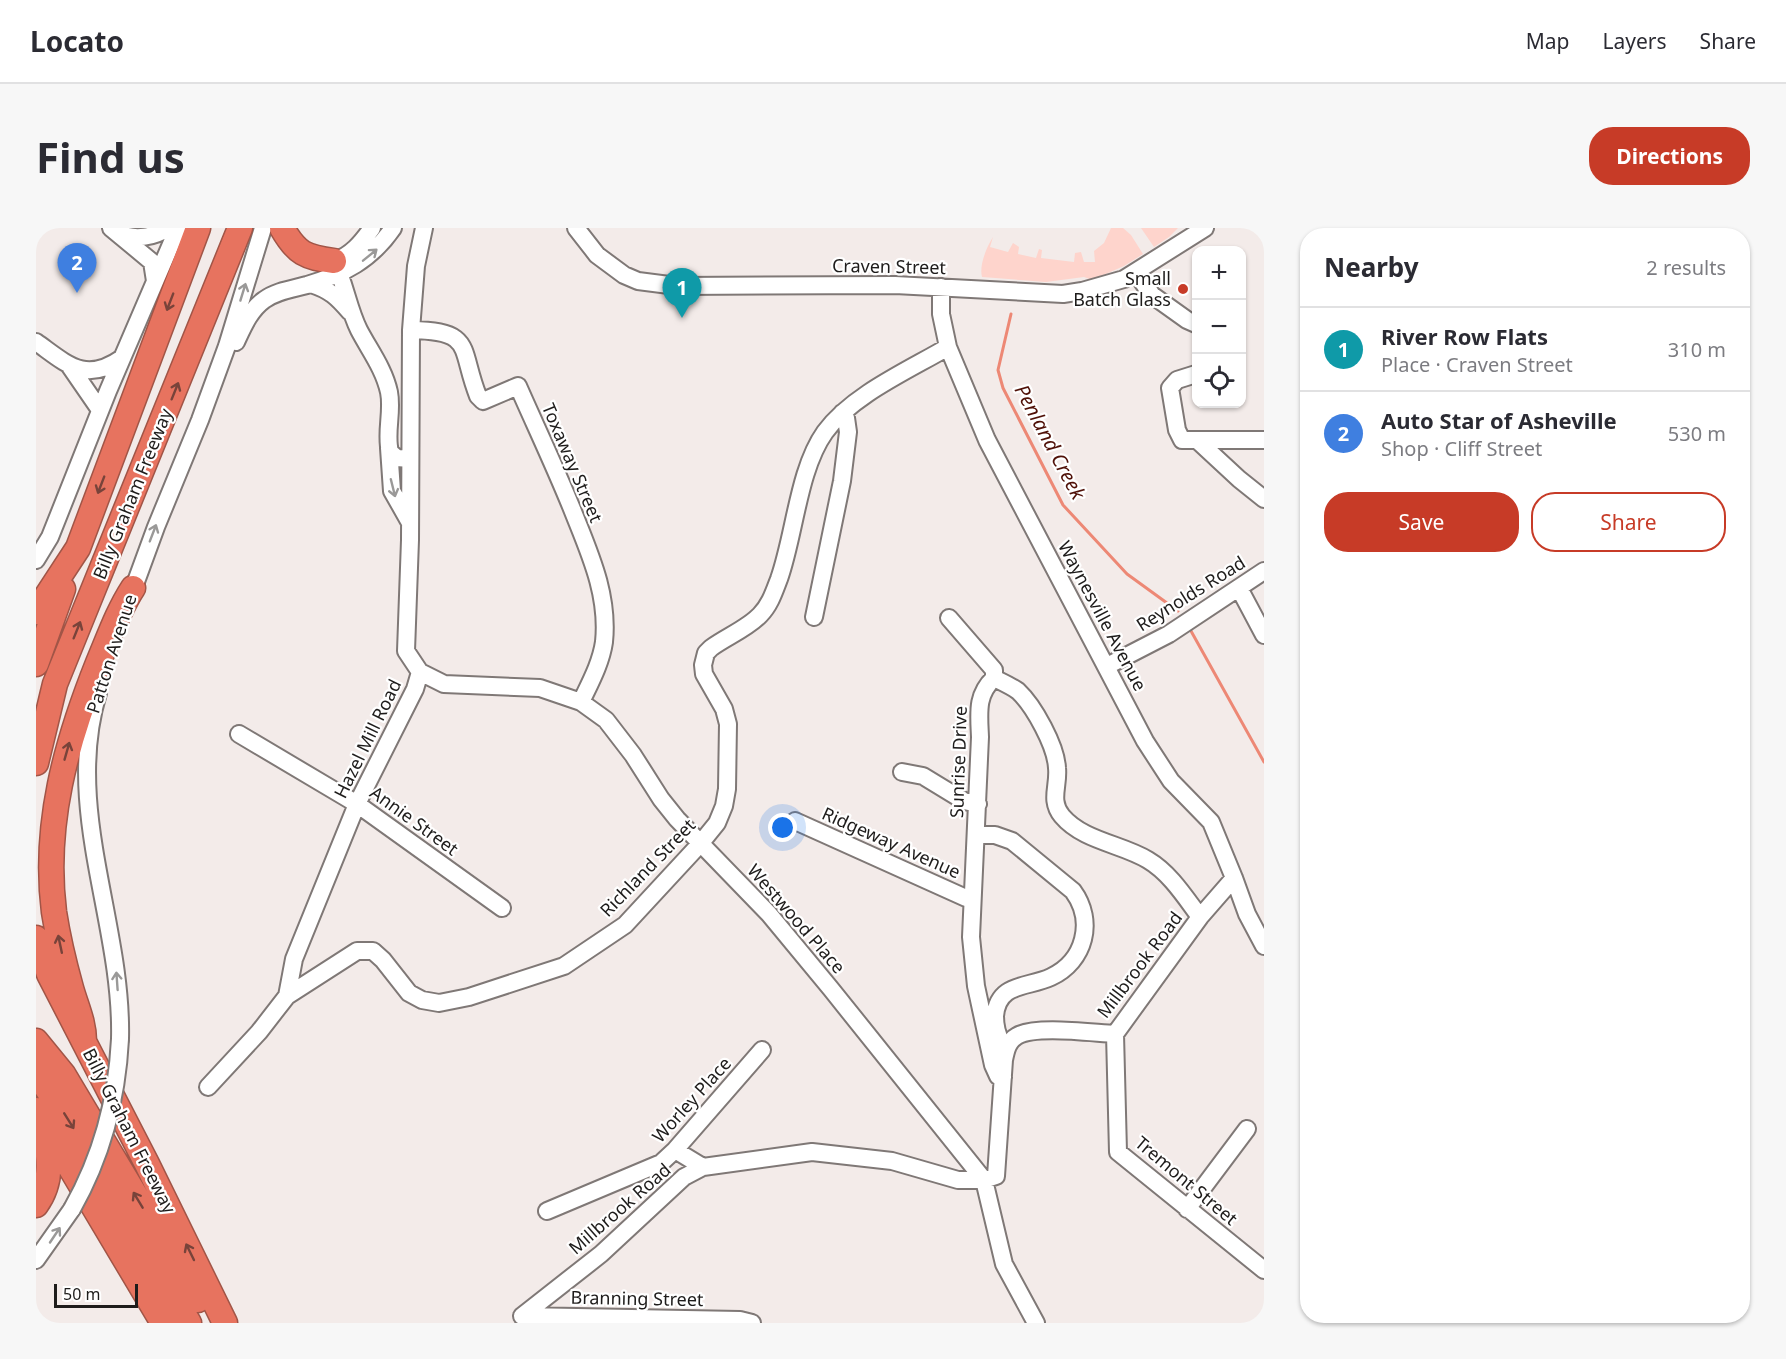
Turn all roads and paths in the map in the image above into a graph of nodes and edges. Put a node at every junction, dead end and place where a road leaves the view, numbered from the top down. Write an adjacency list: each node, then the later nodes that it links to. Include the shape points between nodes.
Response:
1 (168, 228): 12 (street, via 131,238)
2 (178, 228): 15 (street)
3 (198, 228): 35 (highway, Billy Graham Freeway, one-way to 35)
4 (240, 228): 48 (highway, Billy Graham Freeway, one-way to 4)
5 (263, 228): 25 (street, Patton Avenue, one-way to 5)
6 (282, 228): 13 (highway, via 301,254)
7 (372, 228): 13 (street)
8 (393, 228): 13 (street, one-way to 8, via 364,260 382,245)
9 (424, 228): 20 (street, Hazel Mill Road, via 416,266)
10 (576, 228): 17 (street, Craven Street, via 597,255 638,281 677,286)
11 (1206, 228): 14 (street, Craven Street)
12 (113, 230): 15 (street, via 152,262)
13 (337, 267): 16 (street); 18 (street)
14 (1136, 273): 17 (street, Craven Street, via 1107,285 1063,294); 19 (street, via 1152,296)
15 (155, 281): 23 (street)
16 (311, 284): 18 (street, via 325,288); 25 (street, via 278,292 263,301 251,313)
17 (941, 287): 22 (street, Waynesville Avenue, via 941,314)
18 (354, 317): 31 (street, via 388,390)
19 (1192, 322)
20 (411, 330): 32 (street, Hazel Mill Road); 49 (street, Toxaway Street, via 436,331 457,340 465,351 478,396 483,401 518,386 541,435 599,578 603,600 604,643)
21 (36, 342): 24 (street)
22 (948, 347): 28 (street, Richland Street); 45 (street, Waynesville Avenue, via 987,440)
23 (122, 358): 24 (street, via 97,371); 27 (street)
24 (69, 365): 27 (street)
25 (218, 371): 38 (street, Patton Avenue, one-way to 25)
26 (1192, 376): 30 (street, via 1177,380 1170,388 1182,440)
27 (100, 410): 36 (street, via 50,537)
28 (842, 412): 41 (street, via 848,432 842,481); 58 (street, Richland Street, via 814,450 785,561 769,605 759,617 706,653 704,674 728,724 728,759 724,806 717,823)
29 (1264, 440): 30 (street)
30 (1198, 441): 33 (street)
31 (389, 448): 32 (street, via 397,458); 34 (street, one-way to 34, via 393,491)
32 (410, 459): 34 (street, Hazel Mill Road)
33 (1264, 499)
34 (410, 523): 46 (street, Hazel Mill Road, via 406,651)
35 (78, 548): 40 (highway, Billy Graham Freeway); 44 (highway)
36 (36, 560)
37 (1264, 571): 39 (street, Reynolds Road)
38 (133, 588): 68 (highway, one-way to 38, via 84,1026 64,962 54,912 51,872 55,805 81,708 122,605); 83 (street, Patton Avenue, one-way to 38, bridge, via 72,1209 92,1170 109,1119 118,1073 121,1016 87,804 87,760 93,711)
39 (1239, 588): 43 (street); 45 (street, Reynolds Road, via 1169,634)
40 (36, 612)
41 (814, 616)
42 (949, 618): 47 (street, via 994,670)
43 (1264, 635)
44 (36, 664)
45 (1107, 666): 59 (street, Waynesville Avenue, via 1144,741 1171,781 1211,822)
46 (420, 672): 49 (street, Westwood Place, via 444,684 540,688); 54 (street, Hazel Mill Road)
47 (994, 678): 55 (street, Sunrise Drive, via 986,685 978,705); 62 (street, via 1019,692 1047,733 1057,765 1054,799 1063,817 1081,831 1158,866)
48 (55, 684): 50 (highway); 52 (highway, Billy Graham Freeway)
49 (581, 702): 58 (street, Westwood Place, via 606,720 660,799)
50 (36, 732)
51 (238, 734): 54 (street, Annie Street)
52 (36, 763)
53 (902, 772): 55 (street, via 923,776 964,801)
54 (357, 804): 61 (street, Annie Street); 65 (street, Hazel Mill Road, via 294,959)
55 (978, 804): 57 (street, Sunrise Drive)
56 (795, 821): 60 (street, Ridgeway Avenue)
57 (976, 835): 60 (street, Sunrise Drive); 69 (street, via 1003,837 1023,849 1074,891 1085,914 1080,947 1065,967 1051,977 1008,992 998,1004 996,1027 999,1039)
58 (700, 844): 65 (street, Richland Street, via 625,925 564,966 480,994 439,1003 409,993 373,951 357,951); 79 (street, Westwood Place, via 769,914)
59 (1234, 878): 62 (street, Millbrook Road); 64 (street, Waynesville Avenue, via 1254,932)
60 (972, 899): 72 (street, Sunrise Drive, via 976,986 993,1065 998,1076)
61 (502, 908)
62 (1200, 917): 66 (street, Millbrook Road)
63 (36, 938): 68 (highway, Billy Graham Freeway, via 49,974)
64 (1264, 946)
65 (287, 996): 73 (street, Hazel Mill Road)
66 (1115, 1034): 69 (street, Millbrook Road, via 1045,1030 1018,1035); 81 (street, Tremont Street, via 1118,1152)
67 (36, 1041): 88 (highway, one-way to 67, via 63,1074)
68 (84, 1041): 89 (highway, Billy Graham Freeway, one-way to 68)
69 (1008, 1046): 72 (street)
70 (762, 1050): 77 (street, Worley Place)
71 (36, 1072): 87 (highway, one-way to 87, via 88,1151)
72 (1003, 1077): 79 (street, via 996,1176)
73 (208, 1087)
74 (36, 1110): 86 (highway)
75 (36, 1122): 80 (highway, via 45,1141 49,1167)
76 (1247, 1129): 81 (street)
77 (675, 1150): 78 (street); 82 (street, Worley Place, via 661,1163)
78 (703, 1167): 79 (street, Millbrook Road, via 812,1152 892,1161 958,1180); 85 (street, Millbrook Road, via 684,1178 600,1254)
79 (984, 1180): 91 (street, Westwood Place, via 1004,1264)
80 (36, 1205)
81 (1187, 1209): 84 (street, Tremont Street)
82 (547, 1211)
83 (36, 1260)
84 (1264, 1270)
85 (522, 1316): 90 (street, Branning Street)
86 (163, 1323)
87 (189, 1323)
88 (211, 1323)
89 (225, 1323)
90 (752, 1323)
91 (1036, 1323)

